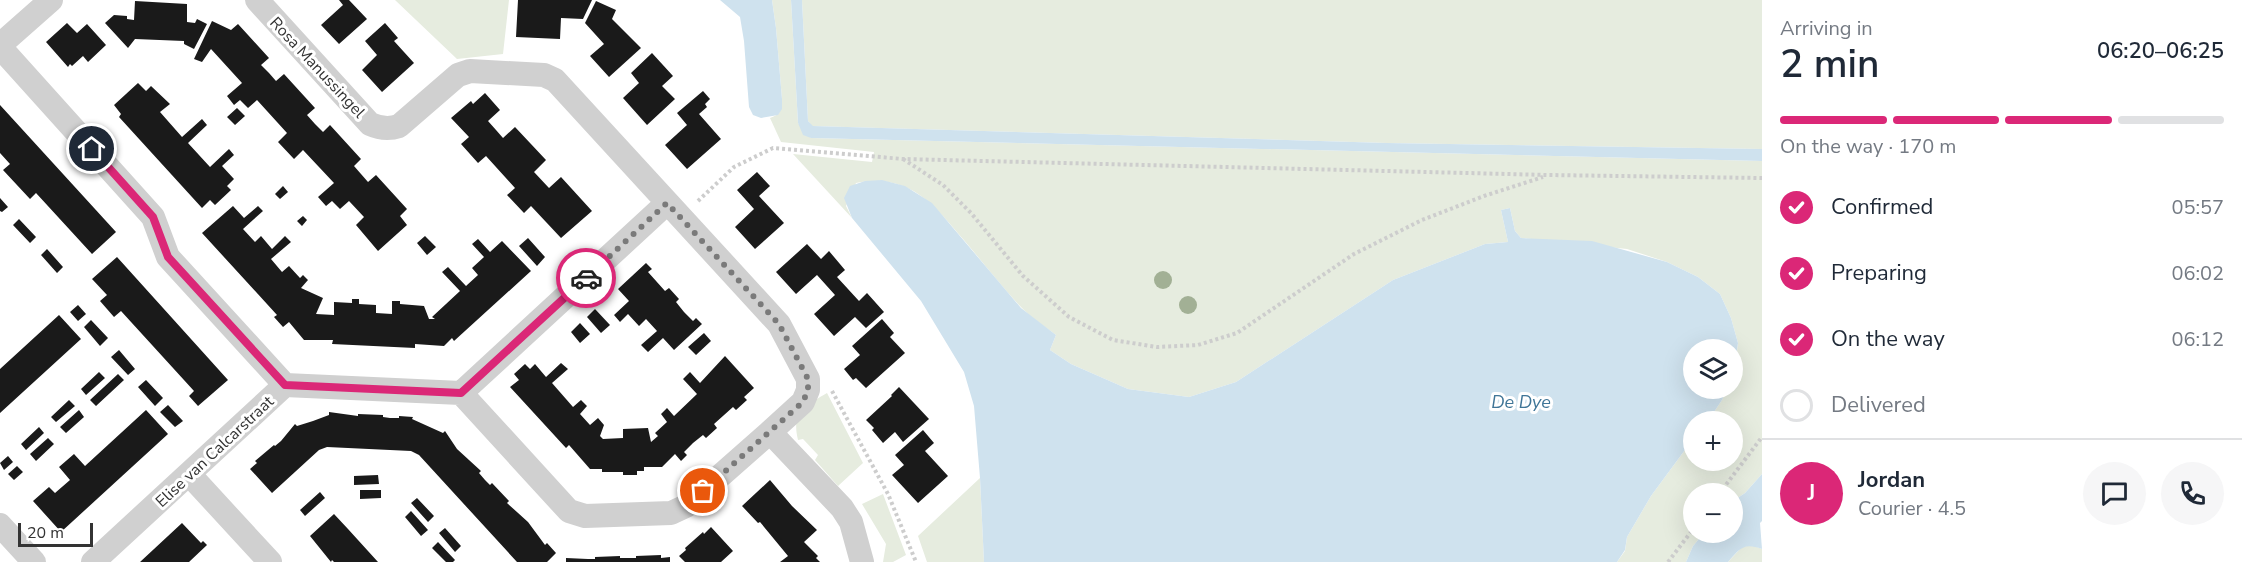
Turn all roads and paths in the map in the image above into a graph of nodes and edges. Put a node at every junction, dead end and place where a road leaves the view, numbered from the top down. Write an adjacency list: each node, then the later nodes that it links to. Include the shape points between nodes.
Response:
1 (51, 0): 3 (street)
2 (257, 0): 7 (street, Rosa Manussingel, via 376,127 399,126 458,75 470,71 544,75 555,80)
3 (0, 46): 9 (street, via 153,217 168,257)
4 (903, 159): 5 (path); 5 (path, via 943,185 1023,276 1069,317 1113,340 1157,347 1198,345 1237,333 1353,254 1422,219); 7 (path, via 773,148 734,167)
5 (1547, 175): 6 (path)
6 (1762, 178)
7 (674, 210): 8 (street, via 779,324); 10 (street)
8 (808, 379): 11 (street, via 803,402); 21 (path, via 831,389 888,494)
9 (285, 385): 10 (street, Elise van Calcarstraat); 13 (street, Elise van Calcarstraat)
10 (461, 393): 11 (street, via 568,511 585,516 671,513 686,506)
11 (770, 432): 20 (street, via 842,508 851,522)
12 (1762, 437): 14 (path)
13 (189, 474): 18 (street, Elise van Calcarstraat); 19 (street)
14 (1727, 483)
15 (0, 525): 17 (street)
16 (1683, 542): 22 (path)
17 (34, 562)
18 (93, 562)
19 (270, 562)
20 (862, 562)
21 (916, 562)
22 (1668, 562)

